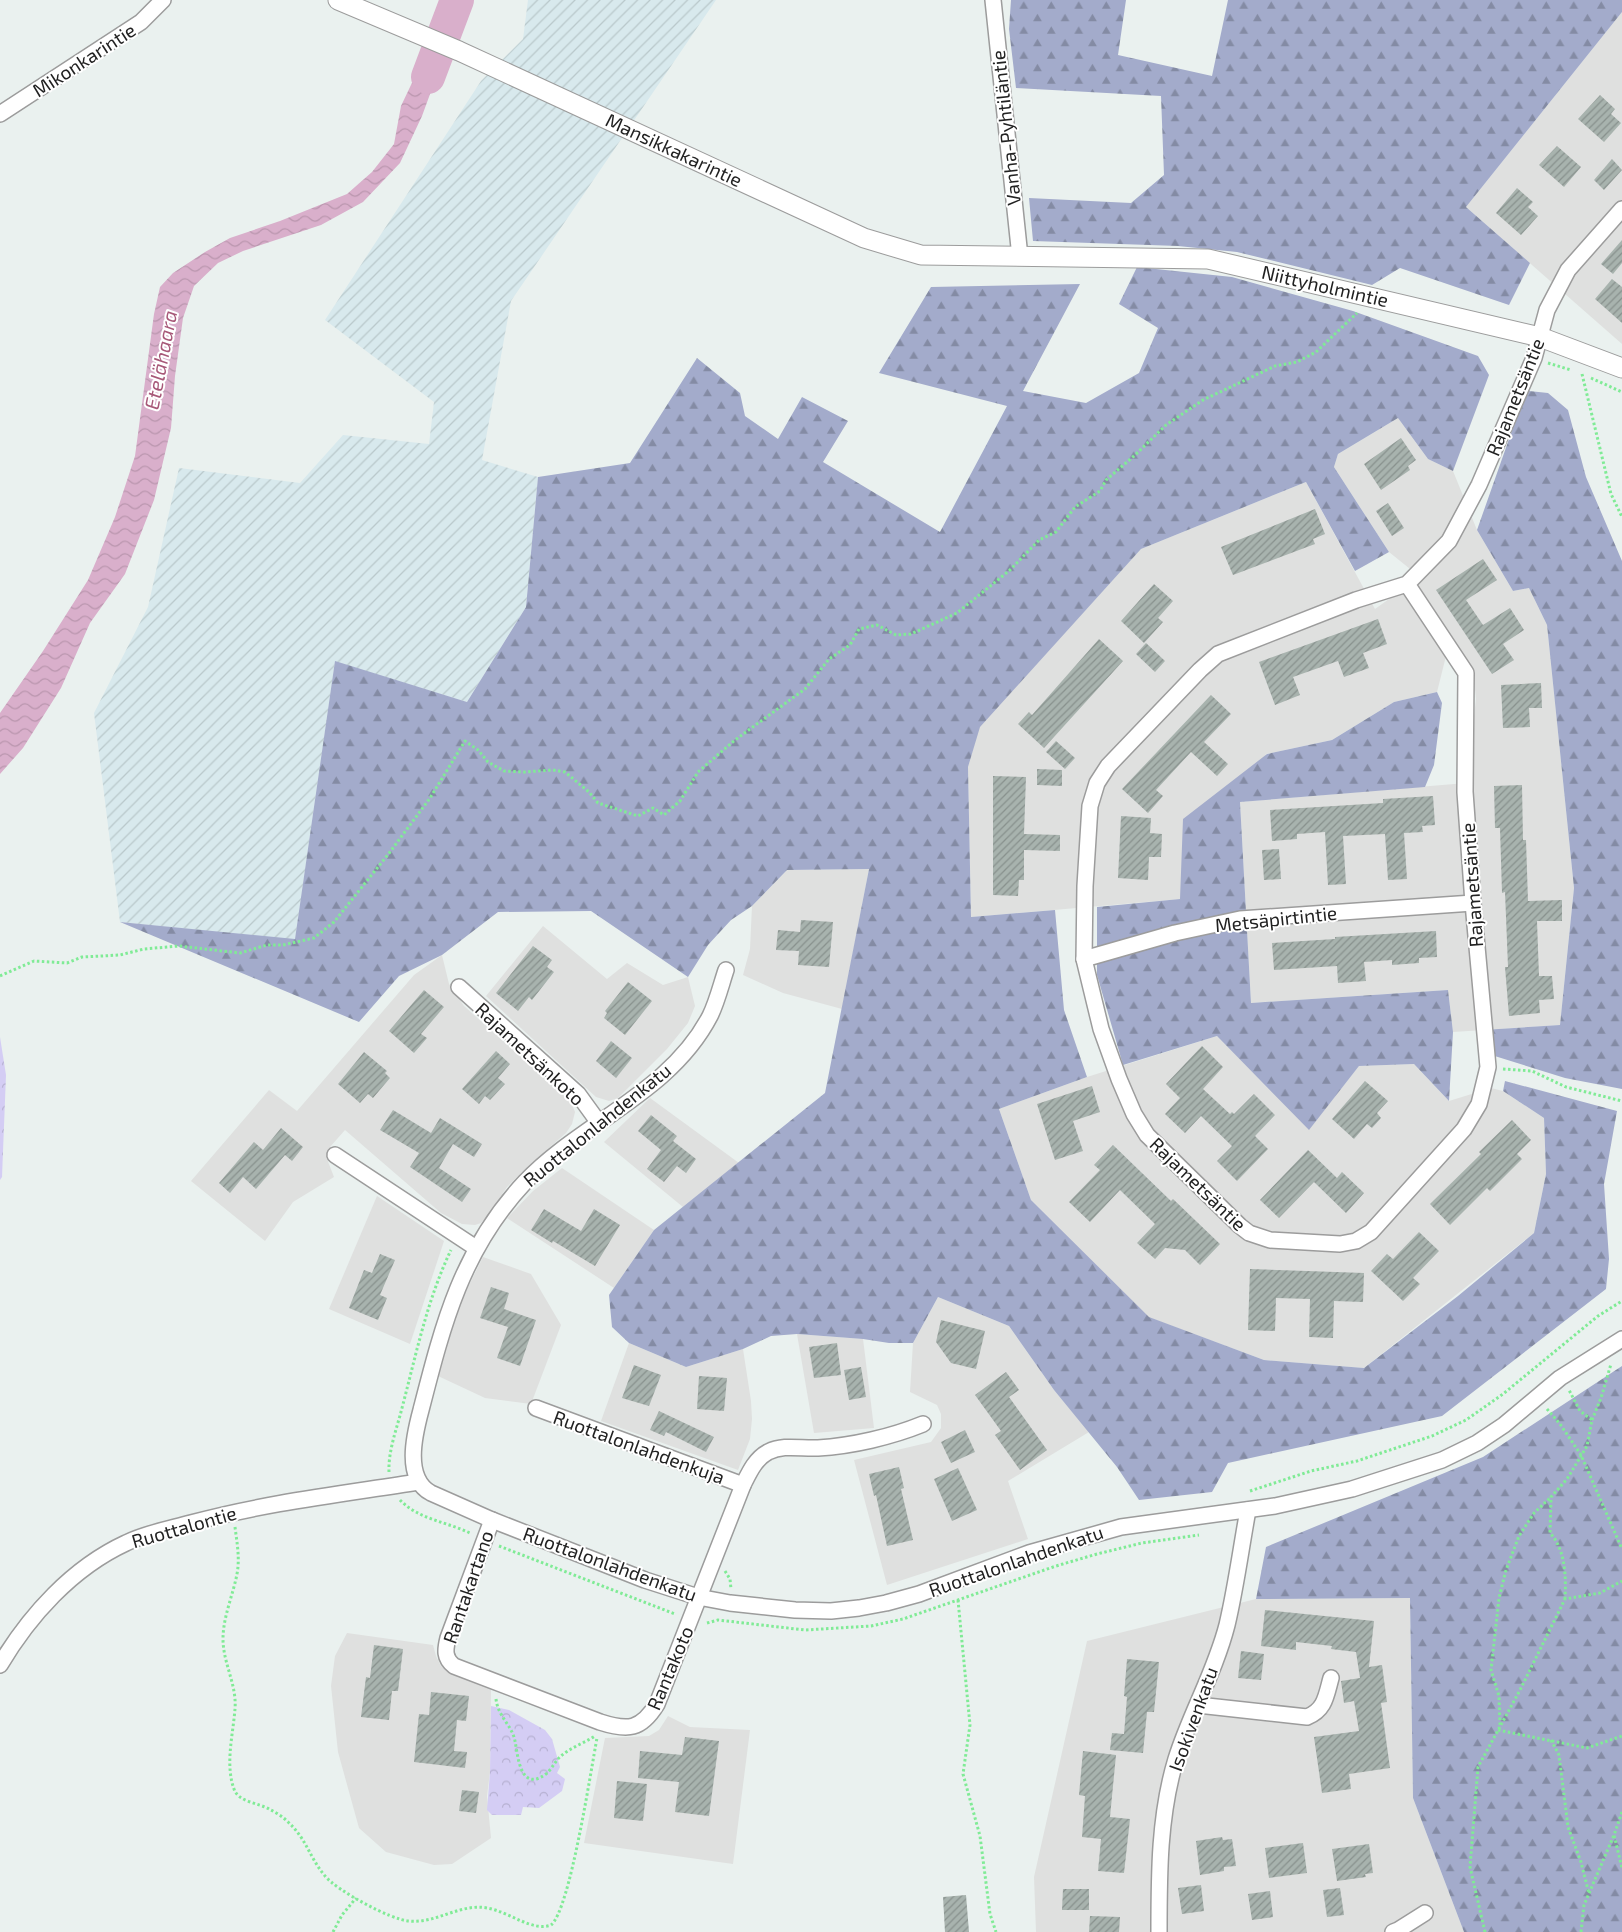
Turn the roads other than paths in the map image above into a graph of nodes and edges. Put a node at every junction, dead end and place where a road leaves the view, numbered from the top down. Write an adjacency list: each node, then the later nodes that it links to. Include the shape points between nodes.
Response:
1 (163, 0): 4 (street, Mikonkarintie, via 141,22)
2 (338, 0): 6 (street, Mansikkakarintie, via 459,51 864,238 921,255)
3 (992, 0): 6 (street, Vanha-Pyhtiläntie)
4 (0, 114)
5 (1622, 209): 7 (street, Rajametsäntie, via 1568,270 1547,310)
6 (1020, 257): 7 (street, Niittyholmintie, via 1208,259)
7 (1540, 337): 8 (street, Niittyholmintie); 9 (street, Rajametsäntie, via 1479,485 1449,541)
8 (1622, 368)
9 (1407, 584): 10 (street, Rajametsäntie, via 1466,673 1465,792); 11 (street, Rajametsäntie, via 1356,600 1218,654 1108,766 1097,783 1090,806)
10 (1473, 903): 11 (street, Metsäpirtintie, via 1240,919 1176,933); 11 (street, Rajametsäntie, via 1488,1067 1479,1104 1464,1129 1371,1232 1356,1241 1340,1244 1260,1238 1240,1226 1148,1135 1134,1114 1119,1079 1101,1029)
11 (1084, 960)
12 (726, 970): 14 (street, Ruottalonlahdenkatu, via 710,1016 692,1045 638,1096)
13 (459, 987): 14 (street, Rajametsänkoto, via 578,1094)
14 (599, 1123): 16 (street, Ruottalonlahdenkatu, via 526,1181)
15 (335, 1155): 16 (street)
16 (476, 1248): 20 (street, Ruottalonlahdenkatu, via 442,1330 418,1421 414,1469)
17 (1620, 1340): 22 (street, Ruottalonlahdenkatu, via 1560,1378 1504,1426 1442,1460 1352,1488)
18 (536, 1408): 21 (street, Ruottalonlahdenkuja)
19 (923, 1424): 21 (street, Rantakoto, via 892,1436 768,1452 759,1458)
20 (418, 1482): 23 (street, Ruottalonlahdenkatu, via 431,1494); 25 (street, Ruottalontie, via 233,1512 126,1542 95,1560 60,1589 14,1641)
21 (742, 1485): 24 (street, Rantakoto)
22 (1248, 1510): 24 (street, Ruottalonlahdenkatu, via 1121,1527 1029,1553 951,1583 886,1603 831,1611 761,1608); 28 (street, Isokivenkatu, via 1226,1626)
23 (492, 1520): 24 (street, Ruottalonlahdenkatu, via 645,1580); 27 (street, Rantakartano, via 448,1638 445,1655 454,1666)
24 (698, 1597): 27 (street, Rantakoto, via 657,1704 641,1724 622,1727 600,1722)
25 (0, 1665)
26 (1331, 1678): 28 (street, via 1324,1702 1316,1713 1307,1717)
27 (496, 1682)
28 (1198, 1704): 30 (street, Isokivenkatu, via 1176,1760 1166,1806 1161,1837)
29 (1425, 1913): 31 (street)
30 (1159, 1932)
31 (1393, 1932)

